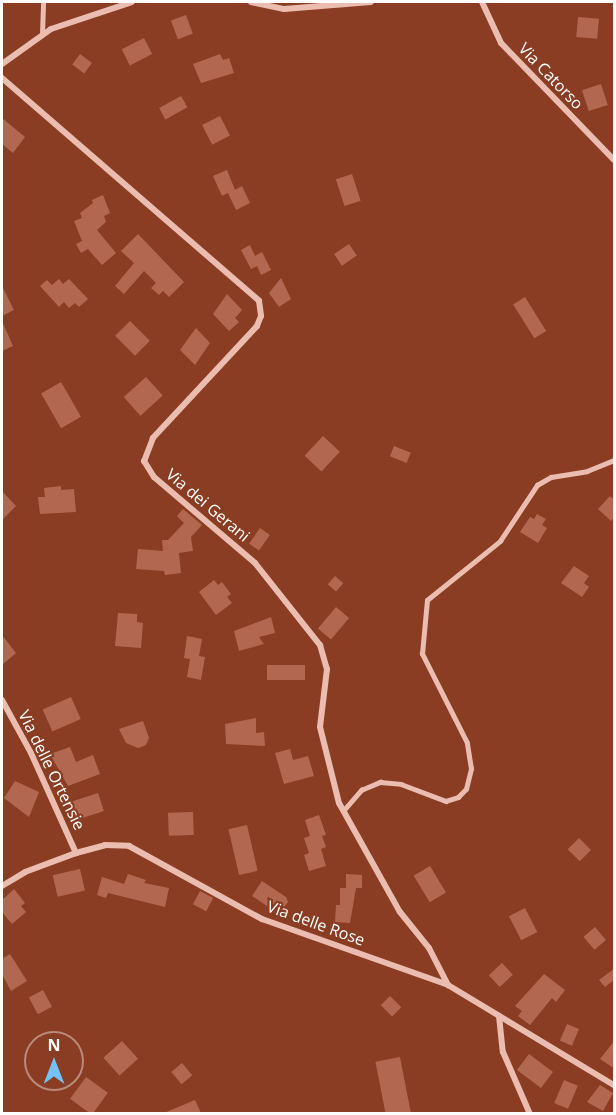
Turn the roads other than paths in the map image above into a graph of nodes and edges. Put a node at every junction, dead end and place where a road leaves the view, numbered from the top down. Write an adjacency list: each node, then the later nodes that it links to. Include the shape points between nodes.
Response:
1 (43, 2): 6 (lane)
2 (132, 2): 6 (street)
3 (251, 2): 4 (street, via 284,9)
4 (371, 2)
5 (482, 2): 9 (street, Via Catorso, via 501,43)
6 (42, 34): 7 (street)
7 (2, 64)
8 (2, 78): 12 (street, Via dei Gerani, via 259,301 261,316 257,326 153,438 144,461 154,477 255,563 320,645 327,669 320,732)
9 (615, 160)
10 (615, 460): 12 (lane, via 587,471 550,477 537,485 500,541 427,600 422,654 467,742 471,769 466,789 446,801 406,785 380,782 361,790)
11 (2, 700): 13 (street, Via delle Ortensie, via 31,753)
12 (343, 811): 15 (street, Via dei Gerani, via 400,912 433,955)
13 (76, 853): 14 (street, Via delle Rose, via 25,872); 15 (street, Via delle Rose, via 105,845 129,846 268,922)
14 (2, 886)
15 (448, 985): 16 (street, Via delle Rose)
16 (499, 1016): 17 (street, Via delle Rose); 18 (street, via 503,1052)
17 (615, 1085)
18 (530, 1113)

